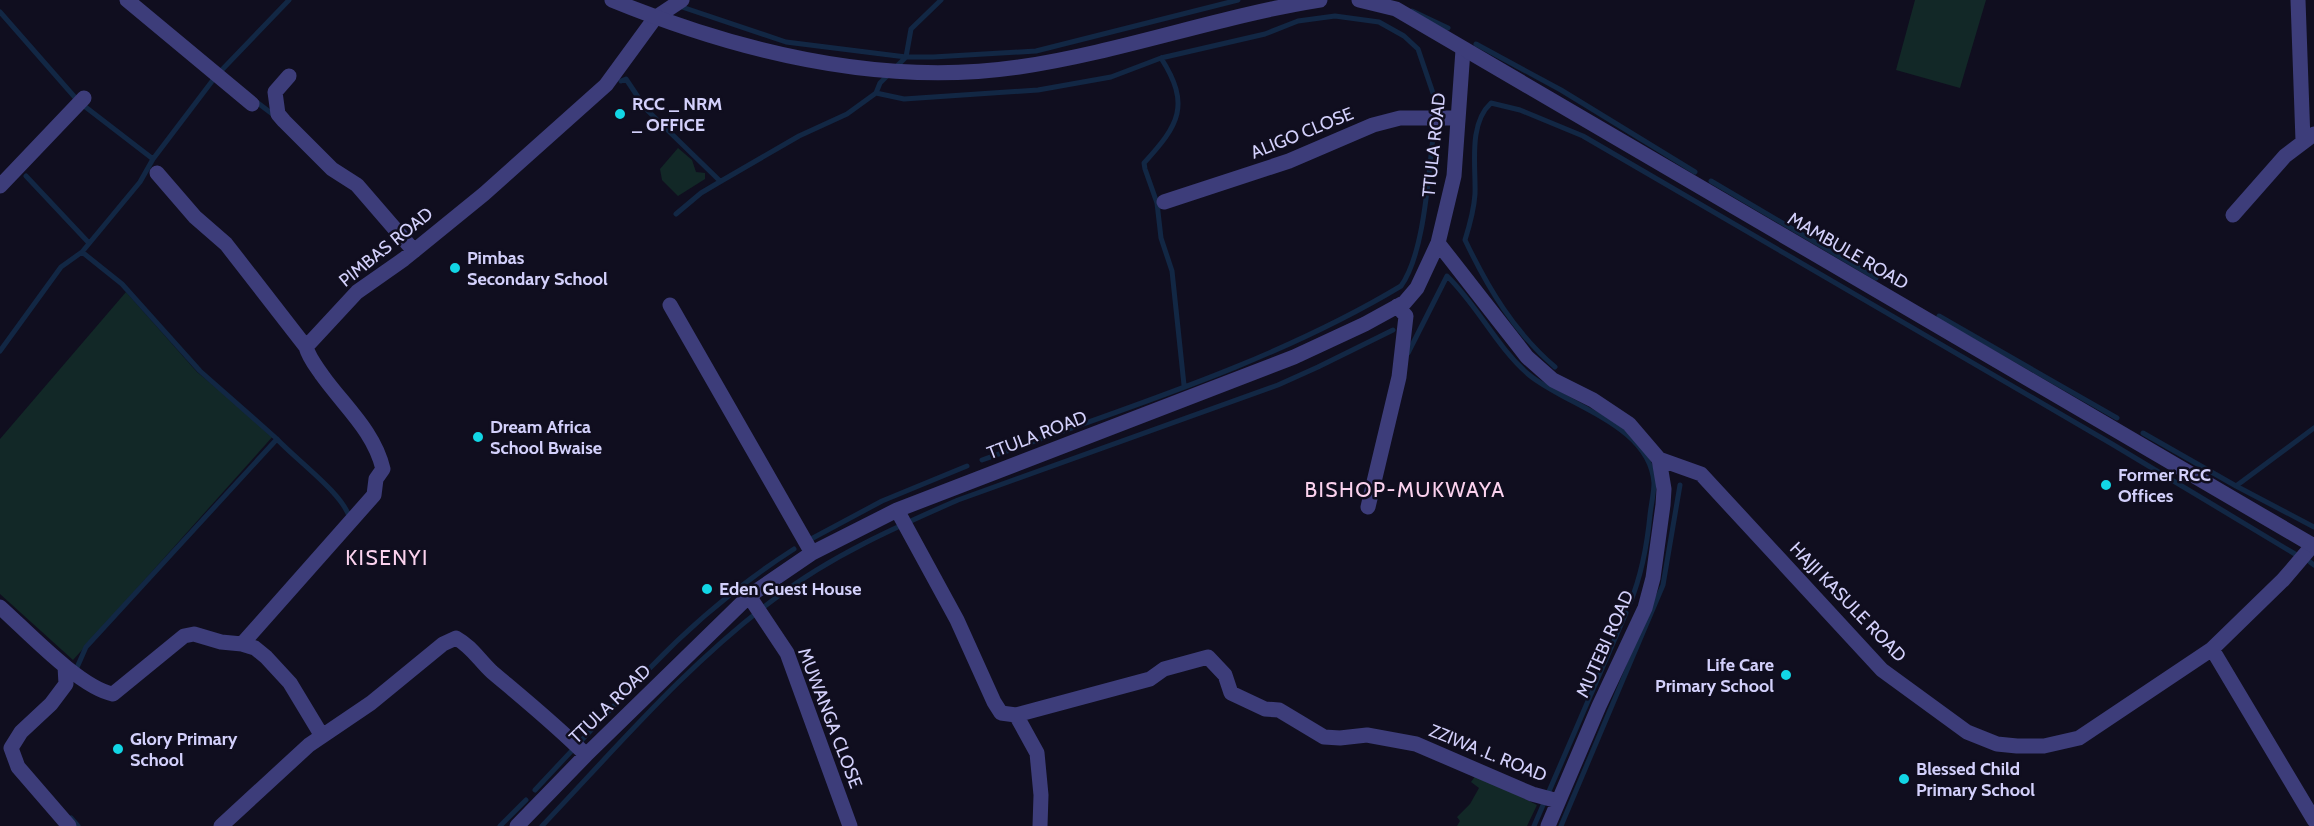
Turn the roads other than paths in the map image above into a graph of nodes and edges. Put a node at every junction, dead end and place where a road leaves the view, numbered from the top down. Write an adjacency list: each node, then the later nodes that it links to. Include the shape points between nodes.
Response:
1 (127, 0): 11 (street)
2 (612, 0): 7 (street)
3 (682, 0): 7 (street)
4 (1320, 0): 7 (street, via 1019,67 957,73 867,69 764,50)
5 (1359, 0): 8 (street, MAMBULE ROAD, via 1396,9)
6 (2298, 0): 13 (street)
7 (655, 18): 19 (street, PIMBAS ROAD, via 606,85)
8 (1463, 50): 12 (street, TTULA ROAD); 26 (street, MAMBULE ROAD)
9 (289, 76): 19 (street, via 275,92 278,114 332,169 357,185)
10 (84, 98): 15 (street)
11 (252, 104)
12 (1456, 118): 16 (street, ALIGO CLOSE, via 1400,118 1372,125 1289,161); 18 (street, TTULA ROAD, via 1454,176)
13 (2309, 137): 17 (street, via 2285,156)
14 (157, 173): 22 (street, via 226,244)
15 (0, 186)
16 (1164, 202)
17 (2233, 215)
18 (1438, 243): 21 (street, TTULA ROAD, via 1417,288); 23 (street, via 1527,357 1553,380 1629,424)
19 (414, 251): 22 (street, PIMBAS ROAD, via 357,292)
20 (670, 305): 27 (street)
21 (1396, 306): 24 (street, via 1406,316 1399,377); 25 (street, TTULA ROAD, via 1294,357)
22 (306, 347): 30 (street, via 331,389 368,432 383,469 376,479 374,495)
23 (1659, 459): 31 (street, HAJJI KASULE ROAD, via 1701,474 1882,670 1967,732 1997,744 2044,746 2079,738); 37 (street, MUTEBI ROAD, via 1663,505 1645,608)
24 (1368, 507)
25 (897, 510): 27 (street, TTULA ROAD); 33 (street, via 957,620 994,702 1001,713)
26 (2313, 545): 31 (street, HAJJI KASULE ROAD)
27 (812, 553): 28 (street, TTULA ROAD)
28 (749, 596): 36 (street, TTULA ROAD); 42 (street, MUWANGA CLOSE, via 787,652)
29 (0, 607): 32 (street)
30 (242, 644): 32 (street, via 194,634 184,636 113,694); 34 (street, via 255,648 290,683)
31 (2212, 649): 38 (street)
32 (64, 666): 35 (street, via 66,684 51,704)
33 (1016, 715): 37 (street, ZZIWA .L. ROAD, via 1150,679 1164,669 1208,657 1225,675 1231,693 1265,709 1279,710 1324,737 1367,735 1416,744 1532,794); 43 (street, via 1037,753)
34 (322, 736): 36 (street, via 349,720 443,644 456,638 470,645 492,672 549,718); 40 (street)
35 (5, 745): 39 (street, via 18,767)
36 (585, 755): 41 (street, TTULA ROAD)
37 (1558, 801): 44 (street, MUTEBI ROAD)
38 (2314, 820)
39 (69, 826)
40 (222, 826)
41 (517, 826)
42 (850, 826)
43 (1040, 826)
44 (1548, 826)

